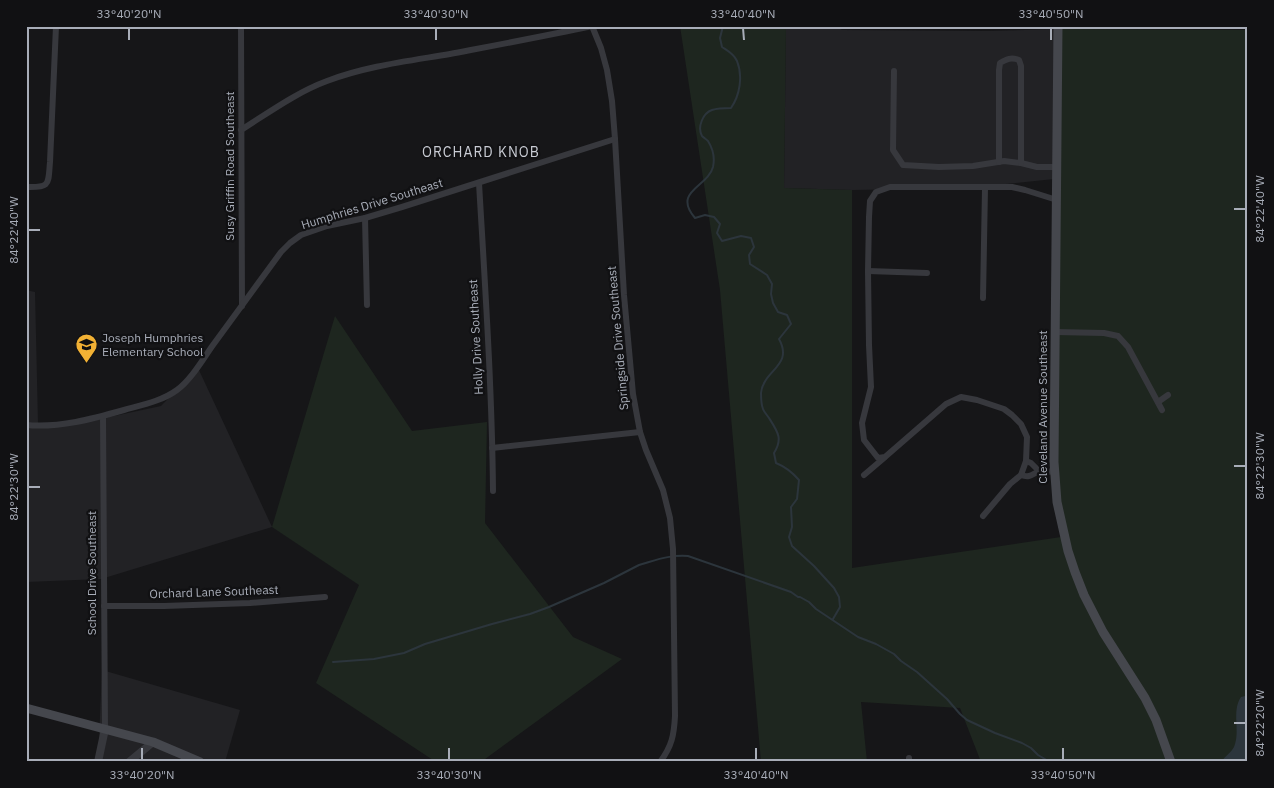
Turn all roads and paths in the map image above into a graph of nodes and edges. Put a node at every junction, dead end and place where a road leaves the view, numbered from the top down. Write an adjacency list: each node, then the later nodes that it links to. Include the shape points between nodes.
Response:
1 (56, 26): 12 (street, via 48,182 42,187)
2 (240, 26): 6 (street, Susy Griffin Road Southeast)
3 (592, 26): 6 (street, via 341,76 307,89); 7 (street, Springside Drive Southeast, via 607,70)
4 (1058, 26): 10 (main road, Cleveland Avenue Southeast)
5 (894, 71): 8 (street, via 893,150 903,165 973,166)
6 (241, 130): 20 (street, Susy Griffin Road Southeast)
7 (615, 139): 11 (street, Humphries Drive Southeast); 27 (street, Springside Drive Southeast, via 627,338)
8 (999, 162): 9 (street); 9 (street, via 999,70 1000,63 1013,58 1019,60 1021,66)
9 (1021, 163): 10 (street)
10 (1057, 167): 14 (main road, Cleveland Avenue Southeast)
11 (479, 183): 15 (street, Humphries Drive Southeast); 28 (street, Holly Drive Southeast)
12 (26, 187)
13 (985, 188): 14 (street, via 1012,187); 16 (street, via 890,187 876,192 870,200); 18 (street)
14 (1056, 200): 21 (main road, Cleveland Avenue Southeast)
15 (364, 218): 19 (street); 20 (street, Humphries Drive Southeast, via 301,235 281,252)
16 (868, 271): 17 (street); 29 (street, via 870,387 862,423 864,440 878,458)
17 (927, 273)
18 (983, 298)
19 (367, 304)
20 (242, 306): 25 (street, Humphries Drive Southeast, via 178,389 152,403)
21 (1055, 332): 23 (street, via 1104,332 1118,336 1128,347); 32 (main road, Cleveland Avenue Southeast)
22 (1168, 395): 23 (street)
23 (1158, 402): 24 (street)
24 (1162, 410)
25 (103, 416): 26 (street, Humphries Drive Southeast, via 72,423); 38 (street, School Drive Southeast)
26 (26, 425)
27 (640, 432): 28 (street); 45 (street, Springside Drive Southeast, via 663,490 673,549 674,734)
28 (492, 448): 35 (street, Holly Drive Southeast)
29 (885, 457): 30 (street, via 946,404 961,397 993,404 1012,415 1027,438); 33 (street)
30 (1026, 461): 31 (street); 34 (street)
31 (1039, 471): 32 (street); 34 (street, via 1034,475)
32 (1055, 472): 46 (main road, Cleveland Avenue Southeast, via 1057,502 1068,551 1084,595 1103,632 1145,698)
33 (864, 475)
34 (1021, 476): 36 (street, via 1010,484)
35 (493, 491)
36 (984, 516)
37 (326, 597): 38 (street, Orchard Lane Southeast, via 250,603)
38 (104, 606): 40 (street, School Drive Southeast)
39 (26, 708): 40 (main road)
40 (104, 729): 41 (main road); 42 (street)
41 (153, 742): 43 (street); 44 (main road)
42 (98, 762)
43 (129, 762)
44 (200, 762)
45 (660, 762)
46 (1170, 762)

